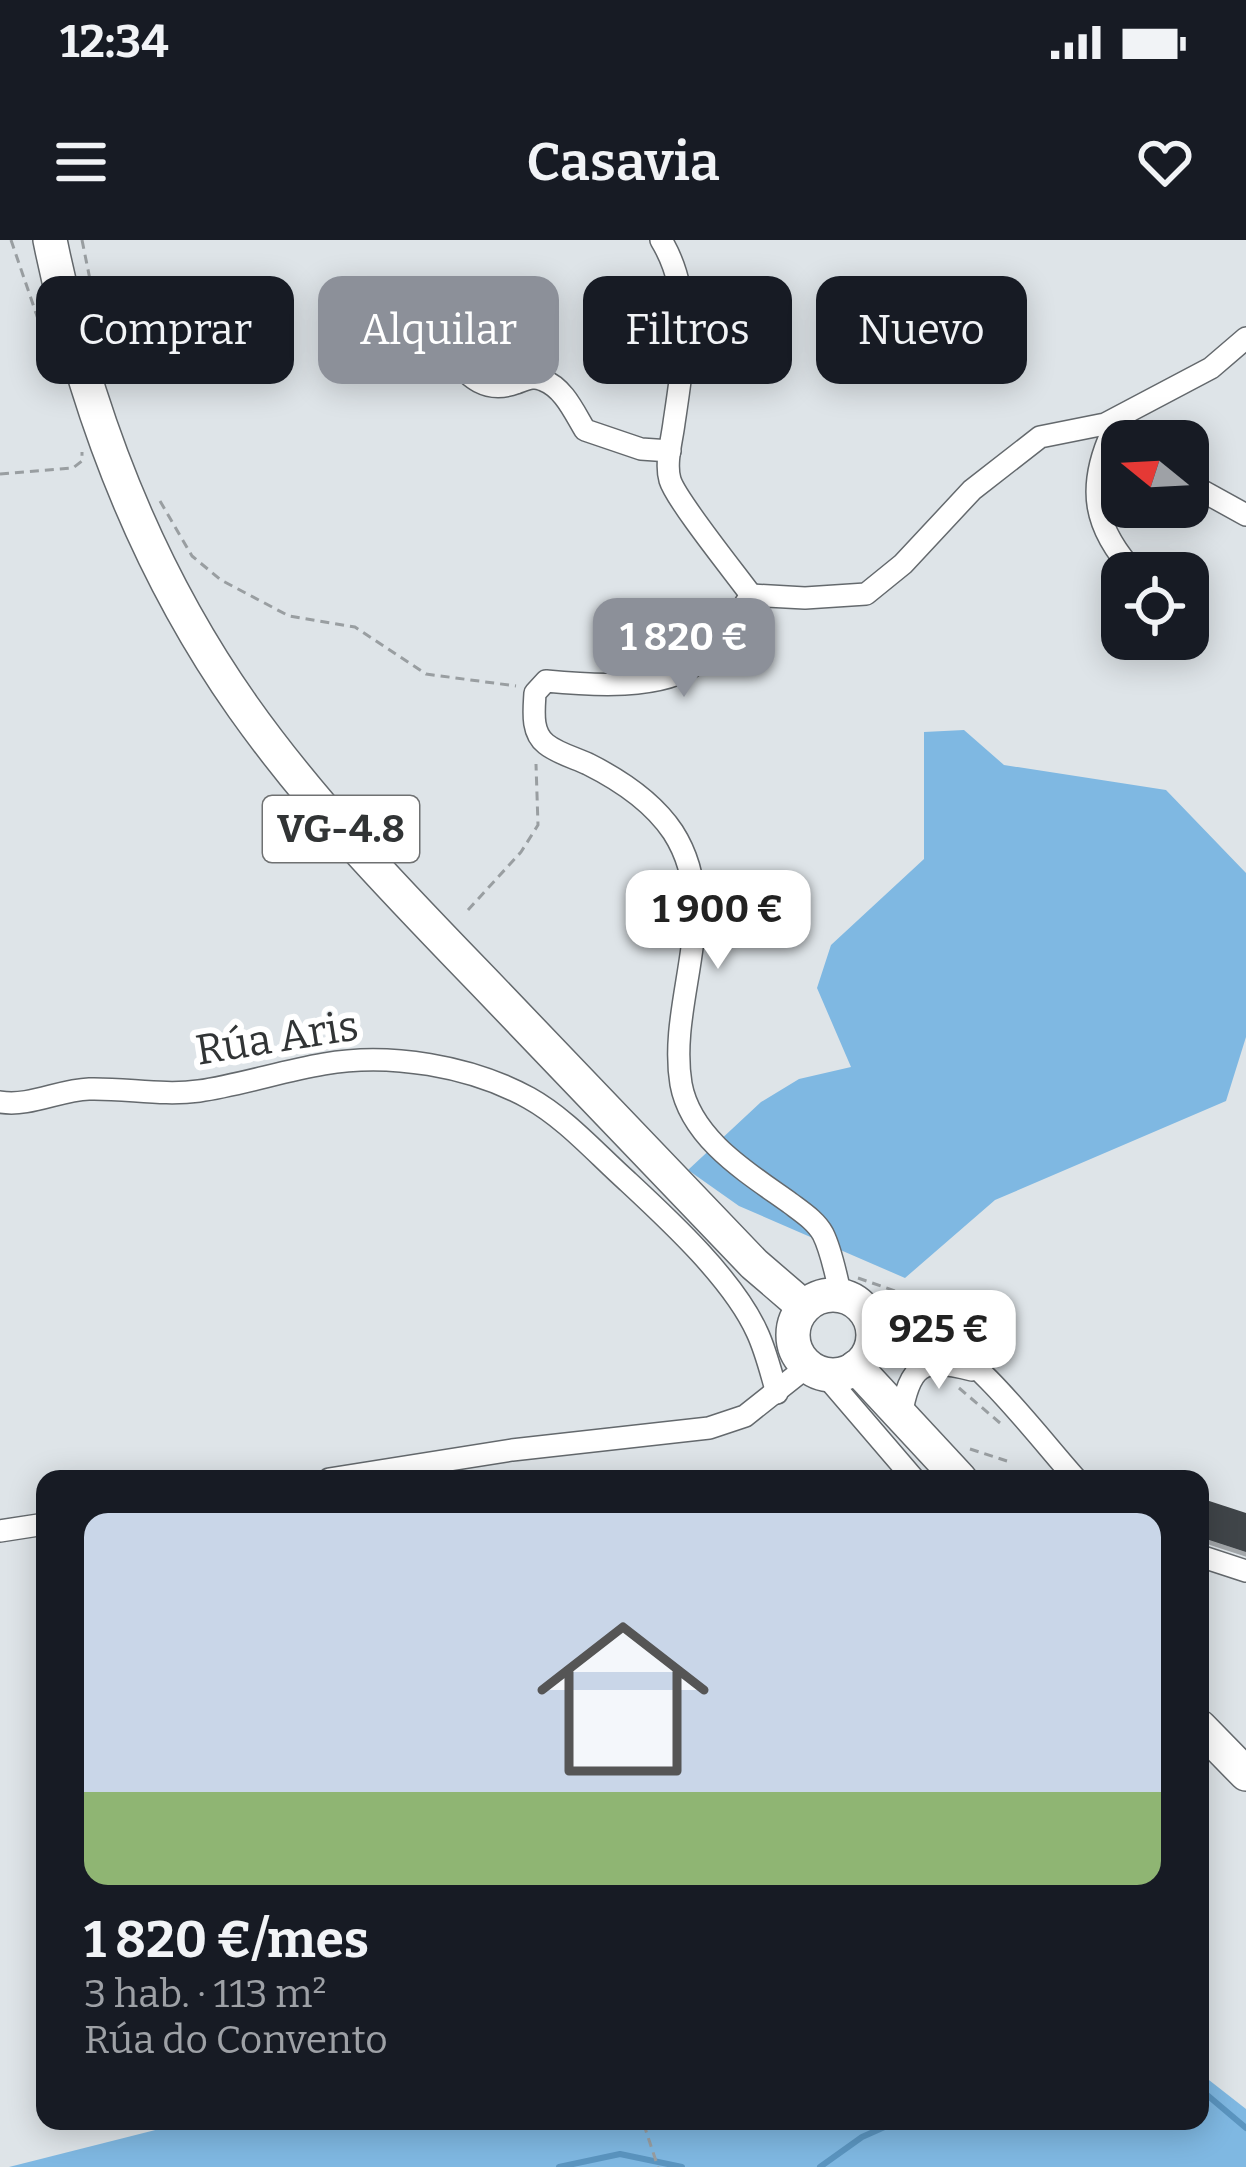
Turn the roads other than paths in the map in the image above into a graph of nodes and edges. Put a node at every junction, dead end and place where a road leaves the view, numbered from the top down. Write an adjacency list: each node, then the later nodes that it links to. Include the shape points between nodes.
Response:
1 (50, 240): 17 (highway, VG-4.8, via 95,412 134,513 242,706 319,805 453,950)
2 (661, 240): 9 (street, via 686,342)
3 (1246, 338): 7 (street)
4 (482, 384): 5 (street)
5 (515, 384)
6 (549, 384): 9 (street, via 585,430)
7 (1134, 420)
8 (1101, 434): 14 (street, via 1040,437 972,490 866,594)
9 (670, 451): 14 (street, via 670,480)
10 (1101, 457): 13 (street)
11 (1209, 495): 12 (street)
12 (1246, 515)
13 (1101, 523)
14 (751, 595): 16 (street, via 694,667 623,684 546,681 535,693 533,722 544,743 613,777 672,831 695,904 681,1086 697,1124 722,1150 823,1232)
15 (0, 1102): 21 (street, Rúa Aris, via 78,1090 194,1092 371,1060 493,1082 561,1121 718,1275 757,1331)
16 (841, 1296): 17 (highway); 18 (highway, via 861,1306)
17 (804, 1307): 19 (highway, via 794,1344)
18 (872, 1327): 19 (highway, via 870,1349); 20 (street, via 925,1331)
19 (830, 1369): 21 (street); 22 (highway); 24 (street)
20 (979, 1371): 22 (street, via 922,1366 906,1388); 26 (street)
21 (777, 1393): 23 (street, via 710,1428)
22 (901, 1416): 25 (highway)
23 (386, 1470)
24 (907, 1470)
25 (952, 1470)
26 (1068, 1470)
27 (36, 1525): 28 (street)
28 (0, 1531)
29 (1209, 1559): 30 (street)
30 (1246, 1571)
31 (1209, 1736): 32 (highway)
32 (1246, 1774)

